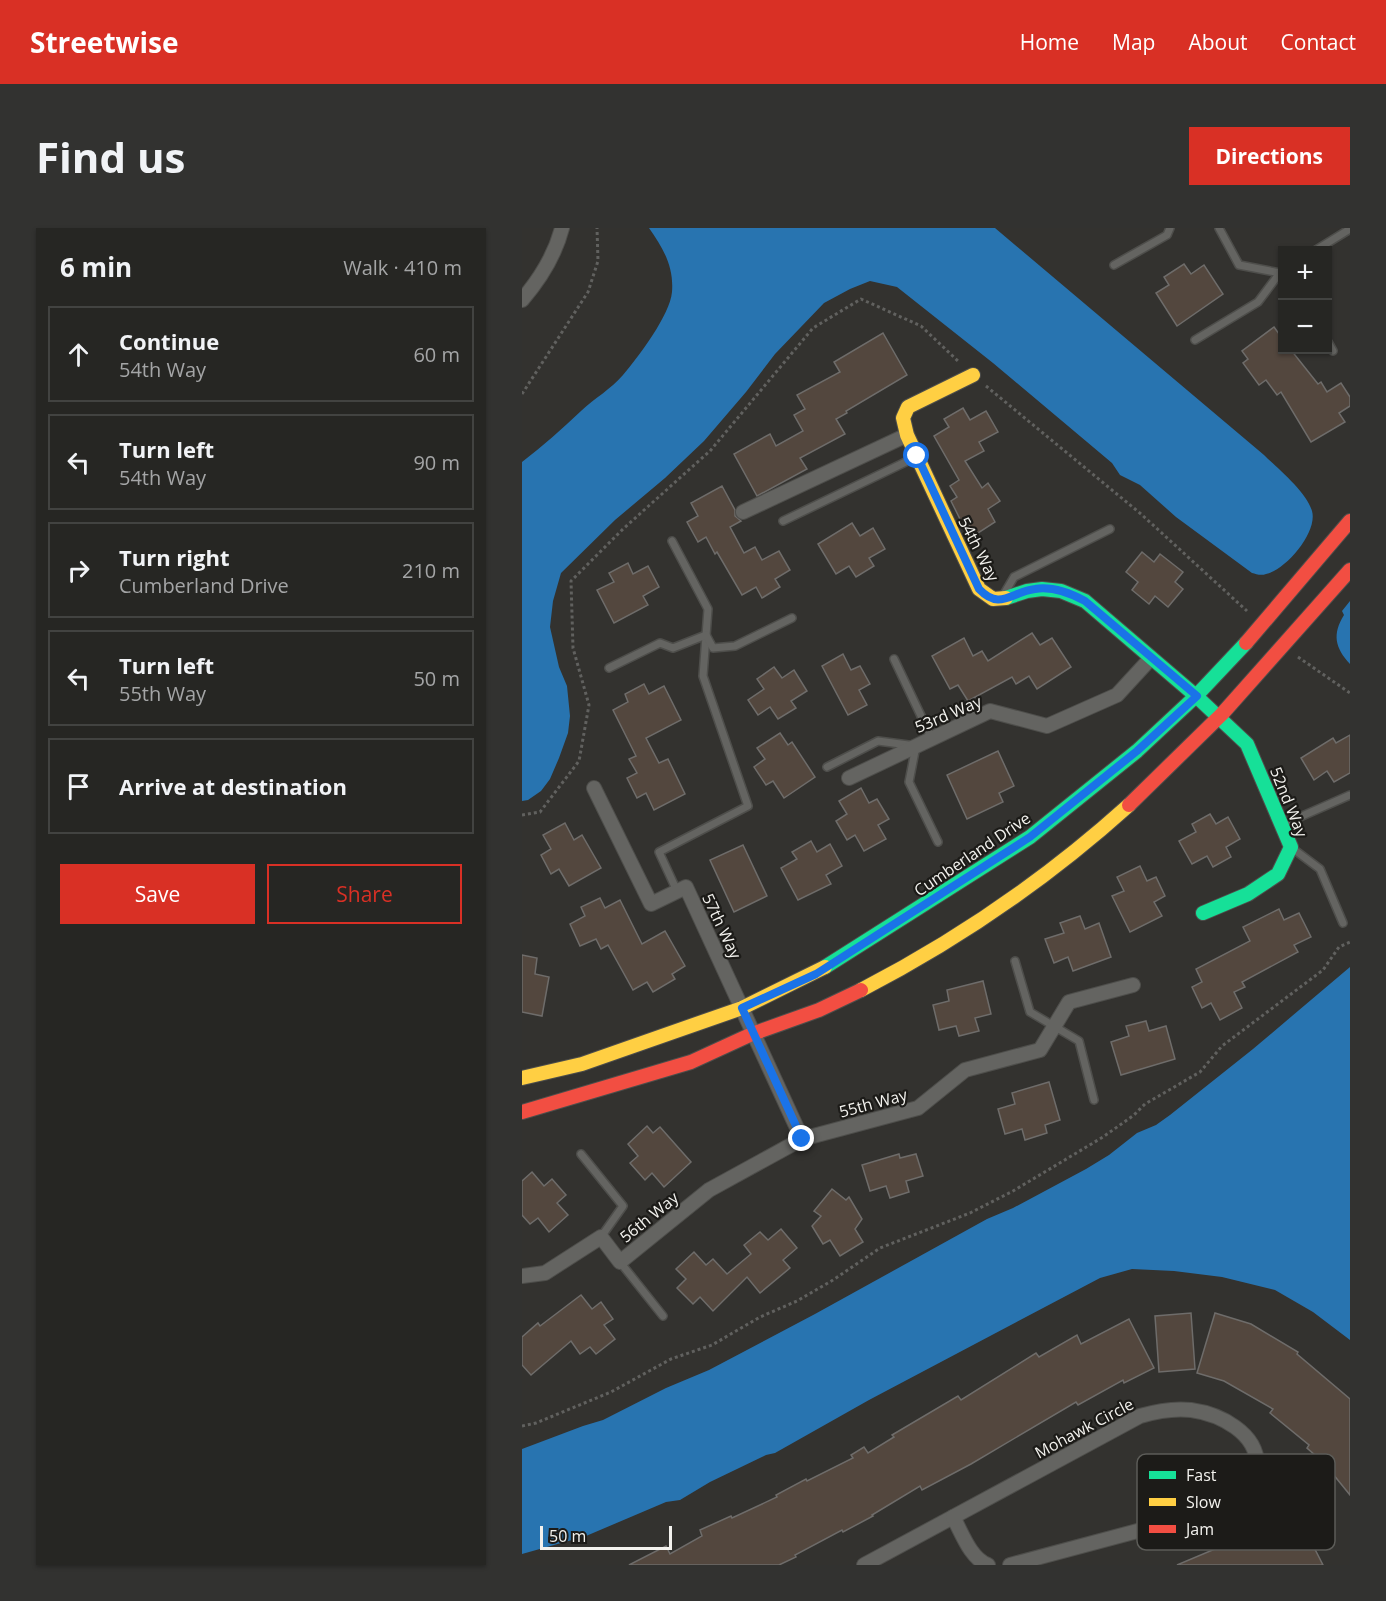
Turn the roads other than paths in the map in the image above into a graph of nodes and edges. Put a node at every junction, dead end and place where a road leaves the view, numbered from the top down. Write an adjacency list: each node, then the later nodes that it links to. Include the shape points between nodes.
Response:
1 (562, 228): 9 (street, via 549,261)
2 (1170, 228): 6 (lane, via 1167,235)
3 (1219, 228): 7 (lane, via 1239,266)
4 (1350, 229): 5 (lane)
5 (1322, 246)
6 (1114, 265)
7 (1278, 274)
8 (1278, 279): 10 (lane, via 1258,302)
9 (522, 300)
10 (1196, 339)
11 (973, 375): 12 (street, 54th Way, via 908,407 903,418)
12 (907, 435): 13 (street, 54th Way); 14 (street)
13 (917, 456): 15 (lane); 20 (street, 54th Way, via 979,589 988,598)
14 (743, 512)
15 (783, 521)
16 (1350, 521): 26 (street, Cumberland Drive)
17 (1110, 529): 20 (lane, via 1014,577)
18 (672, 541): 22 (lane, via 708,609)
19 (1350, 570): 27 (street, via 1294,636)
20 (1000, 601): 23 (street, 54th Way, via 1036,589 1074,595)
21 (792, 618): 22 (lane, via 735,646 713,648)
22 (706, 635): 25 (lane, via 673,648 660,643); 37 (lane, via 703,676 748,806 659,852)
23 (1151, 658): 26 (street, 54th Way); 28 (street, 53rd Way, via 1117,695 1047,726 990,711)
24 (894, 659): 28 (lane)
25 (609, 668)
26 (1197, 696): 27 (street, 54th Way); 42 (street, Cumberland Drive, via 1137,751 1030,837 826,968)
27 (1214, 713): 34 (street, 52nd Way, via 1247,744); 44 (street, via 1144,790 1082,845 1017,894 895,972 819,1010)
28 (932, 739): 29 (street, 53rd Way)
29 (916, 746): 30 (lane, via 878,741); 31 (street, 53rd Way); 35 (lane, via 909,782)
30 (827, 767)
31 (849, 778)
32 (594, 788): 37 (street, 57th Way, via 651,904)
33 (1350, 795): 34 (lane)
34 (1281, 825): 36 (street, 52nd Way)
35 (938, 842)
36 (1291, 847): 38 (street, 52nd Way, via 1278,874 1248,894); 39 (lane, via 1320,870)
37 (677, 891): 42 (street, 57th Way, via 686,887)
38 (1203, 913)
39 (1343, 923)
40 (1015, 961): 43 (lane, via 1030,1012)
41 (1132, 985): 43 (street, 55th Way, via 1069,1002)
42 (742, 1008): 44 (street, 57th Way); 45 (street, Cumberland Drive, via 582,1064)
43 (1054, 1026): 46 (lane, via 1079,1041); 48 (street, 55th Way, via 1040,1050 965,1070 918,1108)
44 (754, 1033): 47 (street, via 696,1060); 48 (street)
45 (522, 1078)
46 (1094, 1100)
47 (522, 1112)
48 (802, 1139): 51 (street, 56th Way, via 709,1190)
49 (581, 1154): 50 (lane, via 622,1206)
50 (601, 1237): 51 (street, 56th Way); 52 (street, 56th Way, via 545,1273)
51 (620, 1262): 53 (lane)
52 (522, 1276)
53 (663, 1316)
54 (1255, 1454): 55 (street, Mohawk Circle, via 1247,1438 1215,1416 1178,1409 1152,1413 1129,1421)
55 (953, 1517): 57 (street, Mohawk Circle); 58 (street, via 973,1554)
56 (1137, 1531): 59 (street, Mohawk Circle)
57 (864, 1565)
58 (988, 1565)
59 (1010, 1565)

